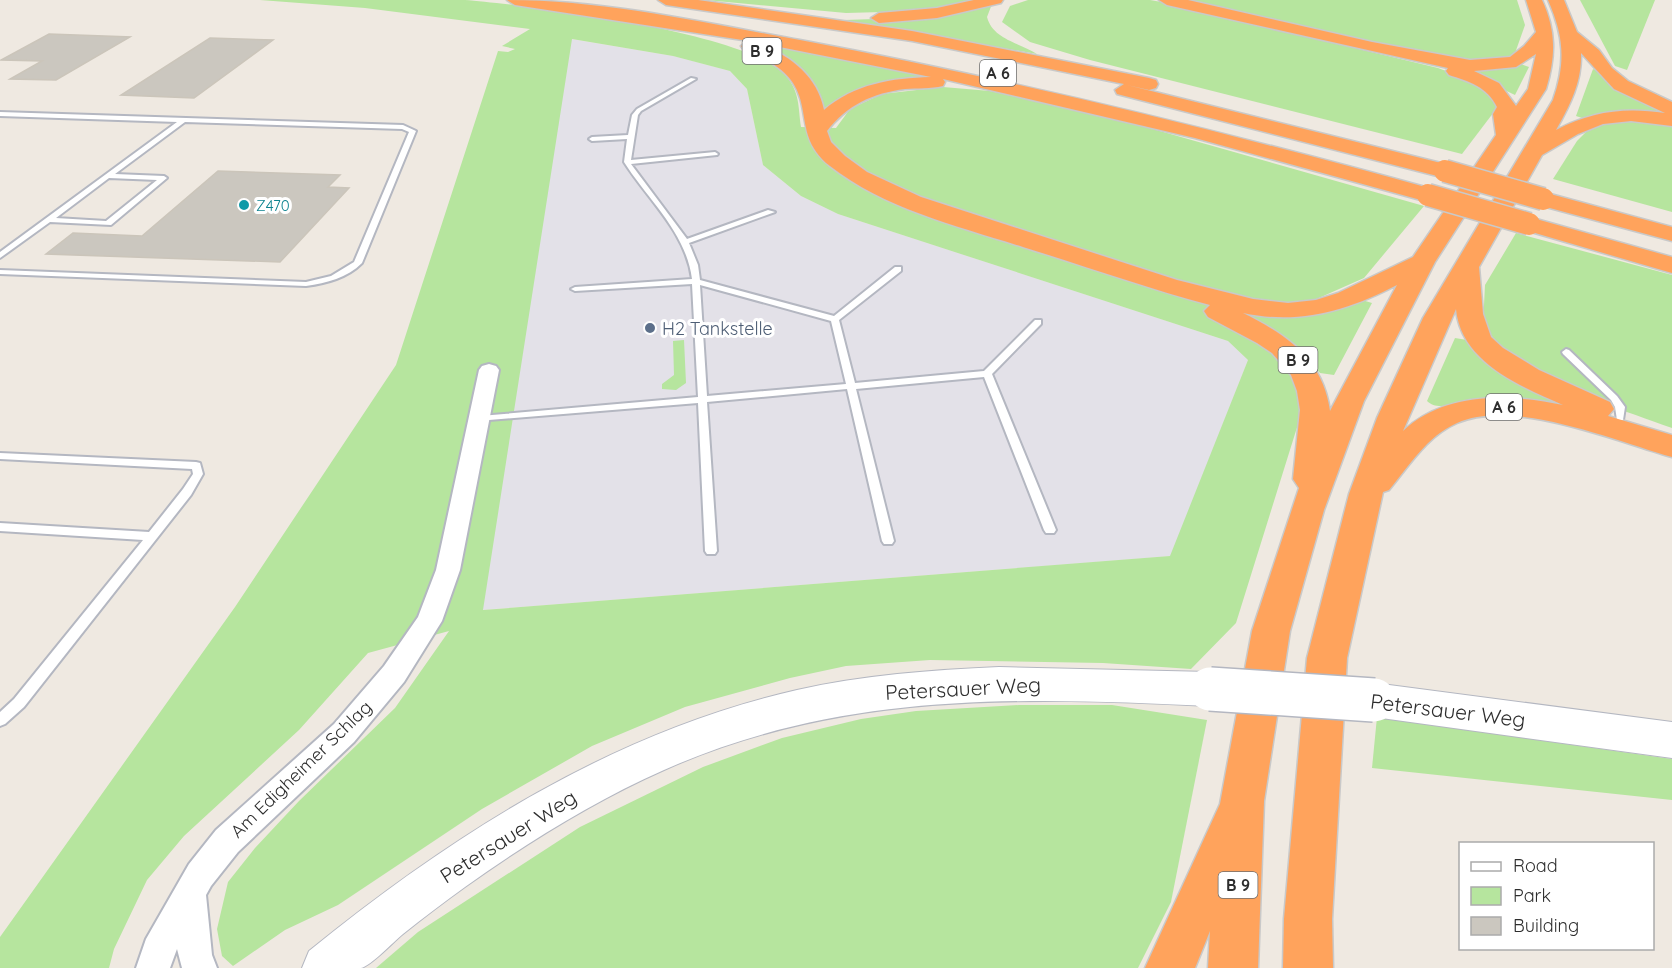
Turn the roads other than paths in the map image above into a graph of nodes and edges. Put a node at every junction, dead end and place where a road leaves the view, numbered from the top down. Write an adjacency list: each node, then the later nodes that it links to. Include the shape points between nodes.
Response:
1 (515, 0): 12 (highway)
2 (553, 0): 32 (highway, A 6, via 788,33 993,72)
3 (626, 0): 32 (highway, A 6, via 823,29 1027,68 1243,118)
4 (666, 0): 10 (highway)
5 (995, 0): 10 (highway, via 949,11 895,17 845,18)
6 (1009, 0): 11 (highway, via 994,11)
7 (1167, 0): 16 (highway)
8 (1534, 0): 13 (highway, B 9)
9 (1556, 0): 14 (highway)
10 (752, 11): 18 (highway, via 912,36)
11 (993, 20)
12 (664, 22): 19 (highway); 24 (highway, B 9, via 755,48 785,64 806,84)
13 (1546, 30): 16 (highway, via 1530,52 1515,62 1499,65 1458,64); 25 (highway, B 9, via 1544,68 1536,89)
14 (1571, 35): 20 (highway, via 1622,85); 28 (highway, via 1572,75 1563,100)
15 (1010, 37): 18 (highway, via 1070,61)
16 (1381, 49): 25 (highway, via 1470,76 1495,89 1507,107 1503,114)
17 (693, 79): 26 (lane, via 639,110)
18 (1147, 83): 32 (highway)
19 (1037, 93): 24 (highway, A 6, via 947,83 885,87 844,101 827,114); 32 (highway, via 1227,139)
20 (1672, 109)
21 (0, 114): 22 (lane)
22 (183, 120): 31 (lane); 45 (lane, via 403,127 413,131 358,263 331,280 306,284)
23 (1672, 120): 28 (highway, via 1619,115 1592,119)
24 (818, 129): 47 (highway, via 818,142 826,152 862,177 893,192 947,214)
25 (1506, 135): 41 (highway, B 9)
26 (631, 137): 27 (lane); 30 (lane)
27 (592, 139)
28 (1534, 151): 42 (highway)
29 (715, 154): 30 (lane)
30 (627, 162): 38 (lane)
31 (107, 176): 36 (lane); 36 (lane, via 164,178 108,223)
32 (1441, 177): 33 (highway, bridge); 33 (highway)
33 (1540, 205): 35 (highway); 37 (highway); 39 (highway); 43 (highway)
34 (771, 212): 38 (lane)
35 (1672, 219)
36 (48, 220): 40 (lane)
37 (1672, 234)
38 (687, 241): 46 (lane, via 696,264)
39 (1672, 250)
40 (0, 256)
41 (1422, 262): 47 (highway, via 1338,302 1300,310 1249,307); 62 (highway, B 9, via 1349,401)
42 (1466, 265): 56 (highway, via 1473,329 1483,345 1542,383); 61 (highway, via 1414,365)
43 (1672, 265)
44 (898, 269): 49 (lane)
45 (0, 272)
46 (696, 281): 48 (lane); 49 (lane); 55 (lane)
47 (1164, 285): 62 (highway, B 9, via 1267,336 1307,372 1316,411 1311,428)
48 (575, 289)
49 (835, 319): 54 (lane)
50 (1038, 322): 53 (lane)
51 (1566, 352): 56 (lane, via 1614,398 1620,406)
52 (489, 370): 57 (street, Am Edigheimer Schlag)
53 (987, 375): 54 (lane); 64 (lane)
54 (852, 386): 55 (lane); 66 (lane)
55 (703, 399): 57 (lane); 67 (lane)
56 (1620, 418): 58 (highway)
57 (480, 419): 71 (street, Am Edigheimer Schlag, via 448,570 429,621 369,706 227,841)
58 (1672, 439)
59 (1672, 446): 61 (highway, A 6, via 1547,412 1474,408 1456,412 1421,432)
60 (0, 456): 65 (lane, via 196,466 198,474 193,484)
61 (1366, 494): 72 (highway, via 1327,658)
62 (1307, 510): 70 (highway, B 9, via 1271,631)
63 (0, 527): 65 (lane)
64 (1050, 530)
65 (152, 536): 68 (lane, via 19,703)
66 (888, 541)
67 (711, 551)
68 (0, 720)
69 (1672, 740): 75 (street, Petersauer Weg, bridge, via 1374,700 1210,689 1092,684 942,686 873,693 747,720 651,757 544,810 447,872)
70 (1242, 801): 76 (highway); 77 (highway, B 9)
71 (190, 894): 73 (street, Am Edigheimer Schlag, via 158,951); 74 (street, via 195,959)
72 (1308, 919): 78 (highway); 79 (highway)
73 (153, 968)
74 (200, 968)
75 (326, 968)
76 (1170, 968)
77 (1233, 968)
78 (1308, 968)
79 (1328, 968)

